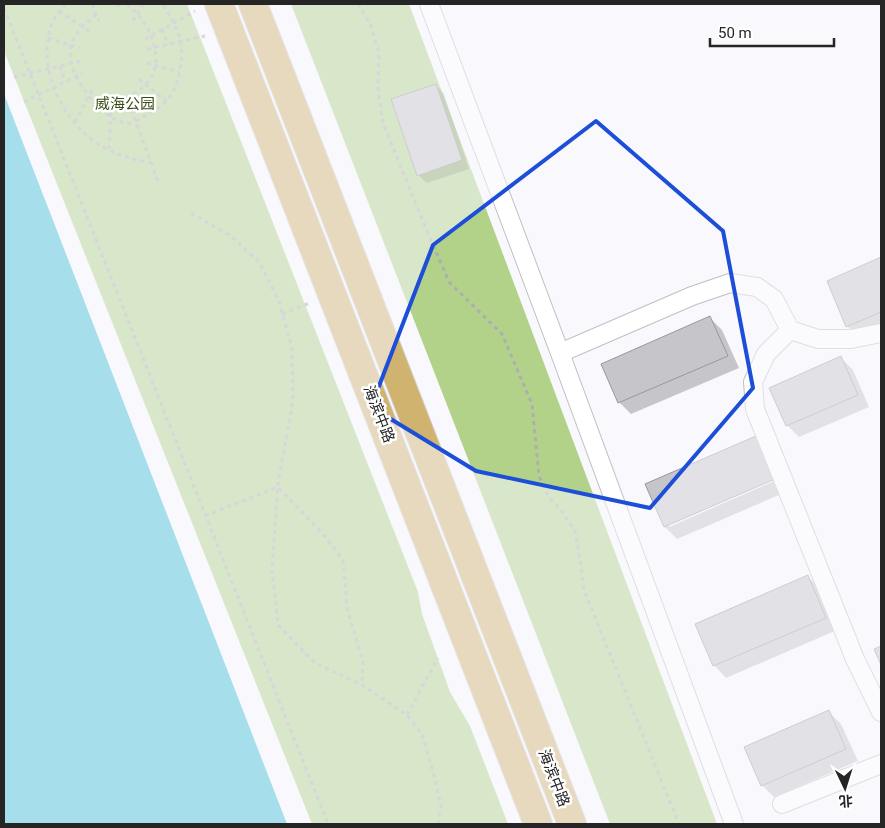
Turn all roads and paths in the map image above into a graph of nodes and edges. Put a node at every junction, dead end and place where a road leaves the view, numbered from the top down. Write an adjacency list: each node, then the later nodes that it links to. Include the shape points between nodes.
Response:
1 (66, 4): 11 (path)
2 (92, 4): 12 (path)
3 (127, 4): 13 (path)
4 (143, 4): 13 (path)
5 (163, 4): 16 (path)
6 (253, 4): 75 (main road, 海滨中路)
7 (358, 4): 76 (path, via 370,23 378,53 378,89 383,123 449,282 502,334 532,404 539,476 548,496 575,530 584,590)
8 (429, 4): 63 (street)
9 (207, 7): 16 (path); 74 (main road, 海滨中路)
10 (4, 8): 37 (path)
11 (59, 11): 17 (path); 22 (path, via 50,26)
12 (96, 14): 14 (path); 17 (path)
13 (137, 14): 15 (path); 20 (path)
14 (99, 21)
15 (133, 21)
16 (174, 22): 18 (path); 24 (path)
17 (82, 27): 19 (path); 25 (path)
18 (162, 29): 20 (path); 26 (path)
19 (89, 32)
20 (151, 35): 23 (path); 28 (path)
21 (205, 36): 24 (path)
22 (48, 38): 25 (path); 35 (path)
23 (145, 39)
24 (181, 42): 26 (path); 36 (path)
25 (71, 45): 27 (path); 31 (path)
26 (168, 45): 28 (path)
27 (80, 48)
28 (154, 48): 29 (path); 34 (path)
29 (147, 49)
30 (81, 61): 31 (path)
31 (72, 63): 33 (path); 40 (path)
32 (147, 63): 34 (path)
33 (60, 66): 35 (path); 42 (path)
34 (155, 66): 36 (path); 43 (path)
35 (49, 69): 37 (path); 44 (path)
36 (179, 72): 48 (path, via 177,84)
37 (30, 73): 39 (path); 46 (path)
38 (83, 73): 40 (path)
39 (14, 77)
40 (76, 77): 42 (path); 47 (path)
41 (139, 79): 43 (path)
42 (65, 82): 44 (path)
43 (146, 84): 48 (path); 52 (path, via 127,98)
44 (54, 87): 46 (path); 53 (path)
45 (93, 88): 47 (path)
46 (38, 95): 49 (path); 65 (path)
47 (89, 97): 51 (path); 53 (path)
48 (166, 101): 52 (path)
49 (24, 102)
50 (111, 106): 51 (path)
51 (111, 116): 54 (path); 55 (path)
52 (136, 121): 54 (path)
53 (75, 122): 55 (path)
54 (138, 126): 56 (path)
55 (109, 150): 56 (path, via 130,159)
56 (152, 163): 57 (path)
57 (159, 184)
58 (191, 213): 60 (path, via 231,236 259,262 279,301)
59 (310, 303): 60 (path)
60 (282, 314): 64 (path, via 292,348 293,401)
61 (790, 330): 62 (street, via 818,339 851,339); 63 (street, via 774,299 757,287 730,283); 68 (street, via 766,354 753,382 756,410 855,659)
62 (881, 332)
63 (560, 353): 77 (street)
64 (278, 488): 65 (path); 67 (path, via 324,535 343,560 347,609 363,662); 67 (path, via 272,570 278,625 314,663)
65 (205, 516): 72 (path)
66 (438, 658): 69 (path)
67 (362, 685): 69 (path)
68 (881, 712)
69 (407, 715): 73 (path, via 422,734 434,775 441,806)
70 (881, 764): 71 (street)
71 (782, 804)
72 (328, 824)
73 (438, 824)
74 (538, 824)
75 (572, 824)
76 (679, 824)
77 (734, 824)

